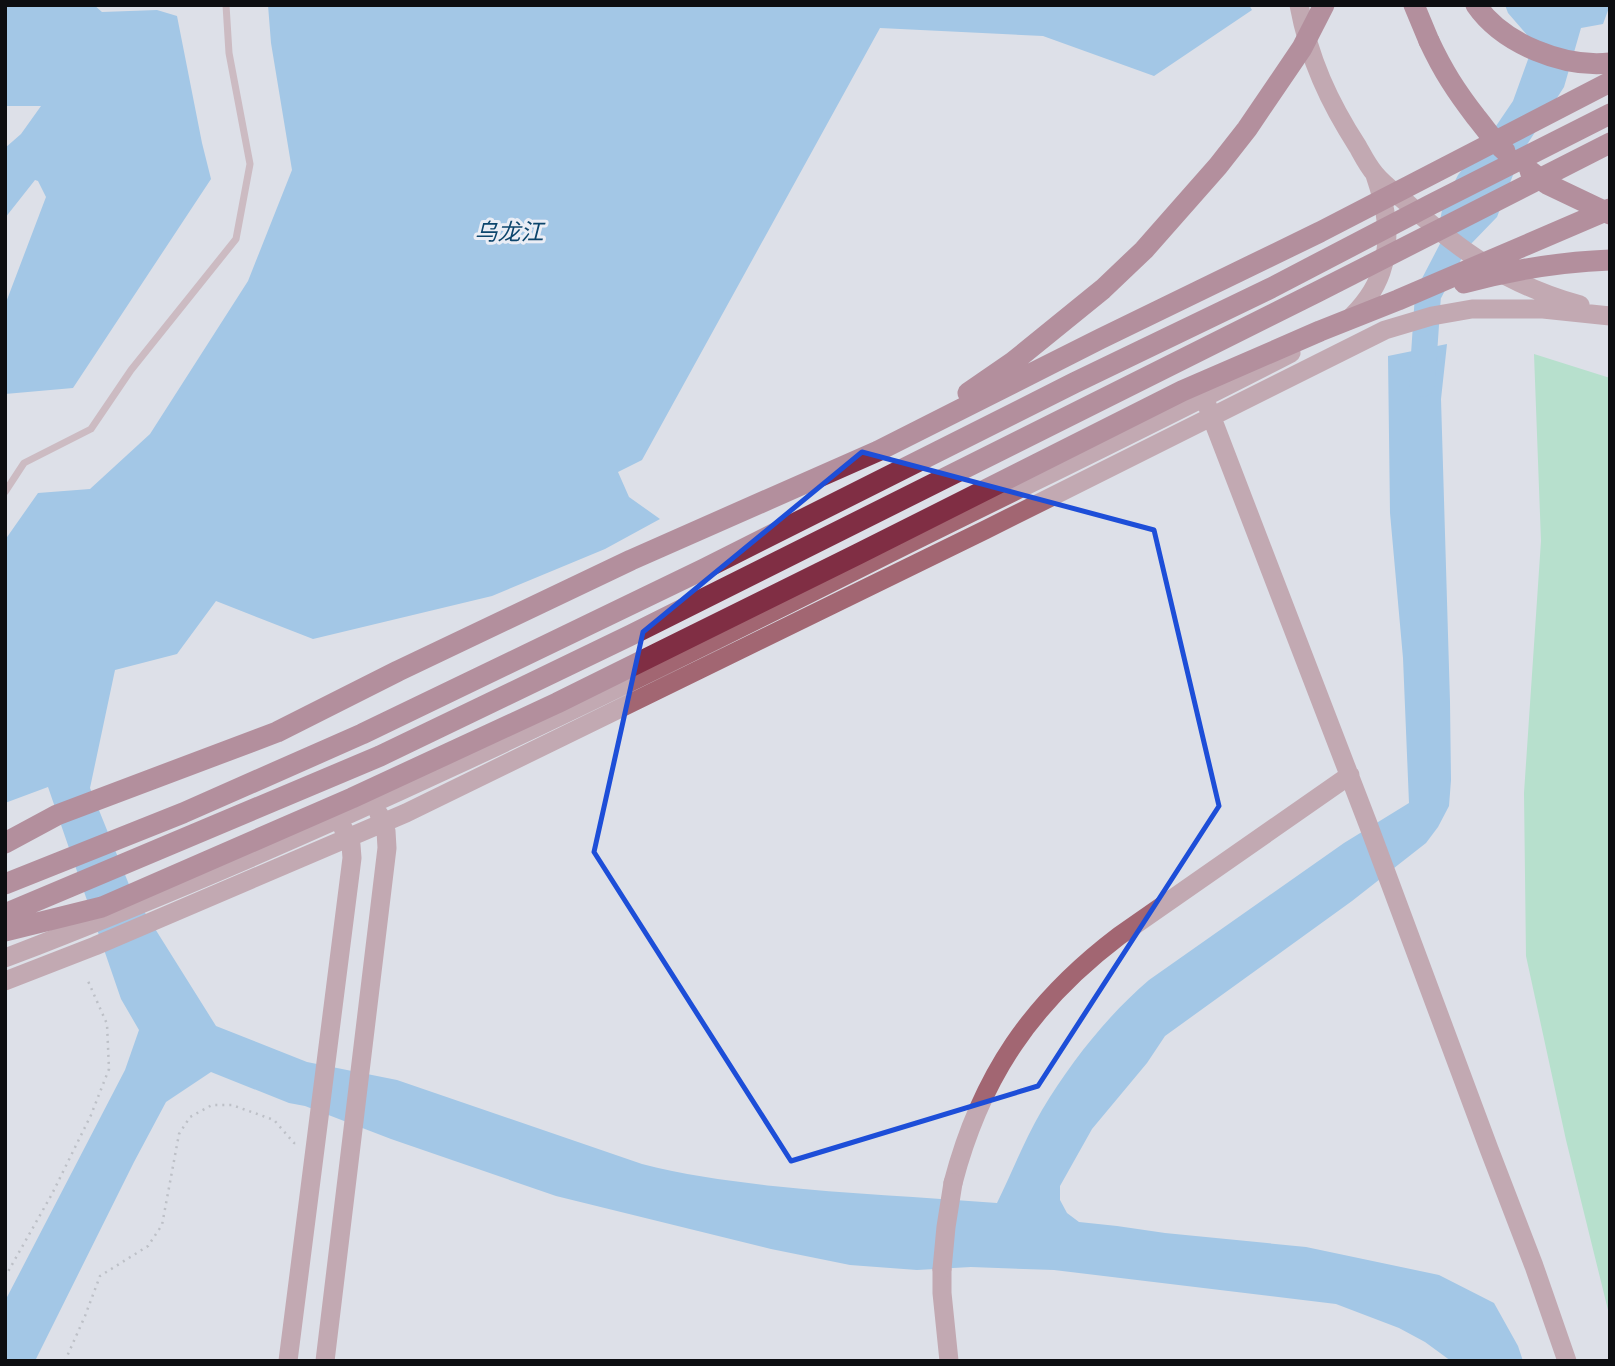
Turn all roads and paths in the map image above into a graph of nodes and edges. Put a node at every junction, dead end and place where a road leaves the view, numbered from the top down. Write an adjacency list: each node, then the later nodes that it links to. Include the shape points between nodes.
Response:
1 (226, 5): 20 (lane, via 229,53 250,164 236,239 131,370 91,429 24,463)
2 (1299, 5): 10 (main road, via 1324,88)
3 (1324, 5): 19 (highway, bridge, via 1302,48 1247,129 1144,250 1013,362)
4 (1414, 5): 12 (highway, bridge, via 1441,67 1494,142 1547,184)
5 (1476, 5): 6 (highway, via 1497,27 1532,49 1575,62)
6 (1610, 62)
7 (1610, 82): 19 (highway, bridge)
8 (1610, 114): 27 (highway, bridge, via 1272,288 375,728 183,813)
9 (1610, 143): 13 (highway, bridge)
10 (1375, 175): 13 (main road); 17 (main road, via 1385,211 1385,262 1376,287 1359,310 1338,329)
11 (1610, 209): 15 (highway, bridge)
12 (1610, 214)
13 (1437, 230): 16 (main road, bridge, via 1496,272); 28 (highway, bridge, via 380,756)
14 (1610, 260): 15 (highway, bridge, via 1493,276)
15 (1398, 300): 29 (highway, bridge, via 1182,391 447,755 102,907)
16 (1610, 315): 18 (main road, via 1472,309 1432,316 1385,330)
17 (1204, 397): 18 (main road); 22 (main road, via 652,673)
18 (1212, 417): 21 (main road); 24 (main road)
19 (878, 451): 26 (highway, bridge, via 631,560 277,732 57,815)
20 (5, 492)
21 (1350, 775): 38 (main road, bridge, via 1119,936 1055,992 1027,1025 992,1079 965,1139 953,1183 942,1269); 39 (main road)
22 (374, 803): 23 (main road); 24 (main road)
23 (339, 819): 25 (main road); 30 (main road)
24 (383, 823): 25 (main road); 37 (main road, via 387,848)
25 (348, 838): 31 (main road); 33 (main road, via 352,858)
26 (5, 843)
27 (5, 884)
28 (5, 914)
29 (5, 931)
30 (5, 958)
31 (5, 981)
32 (88, 981): 34 (path, via 107,1024 109,1069 91,1115)
33 (314, 1147): 35 (path, via 294,1143 274,1120 232,1105 212,1105 190,1117 179,1134 162,1225 148,1245 100,1276); 36 (main road)
34 (5, 1277)
35 (65, 1361)
36 (288, 1361)
37 (325, 1361)
38 (949, 1361)
39 (1567, 1361)

